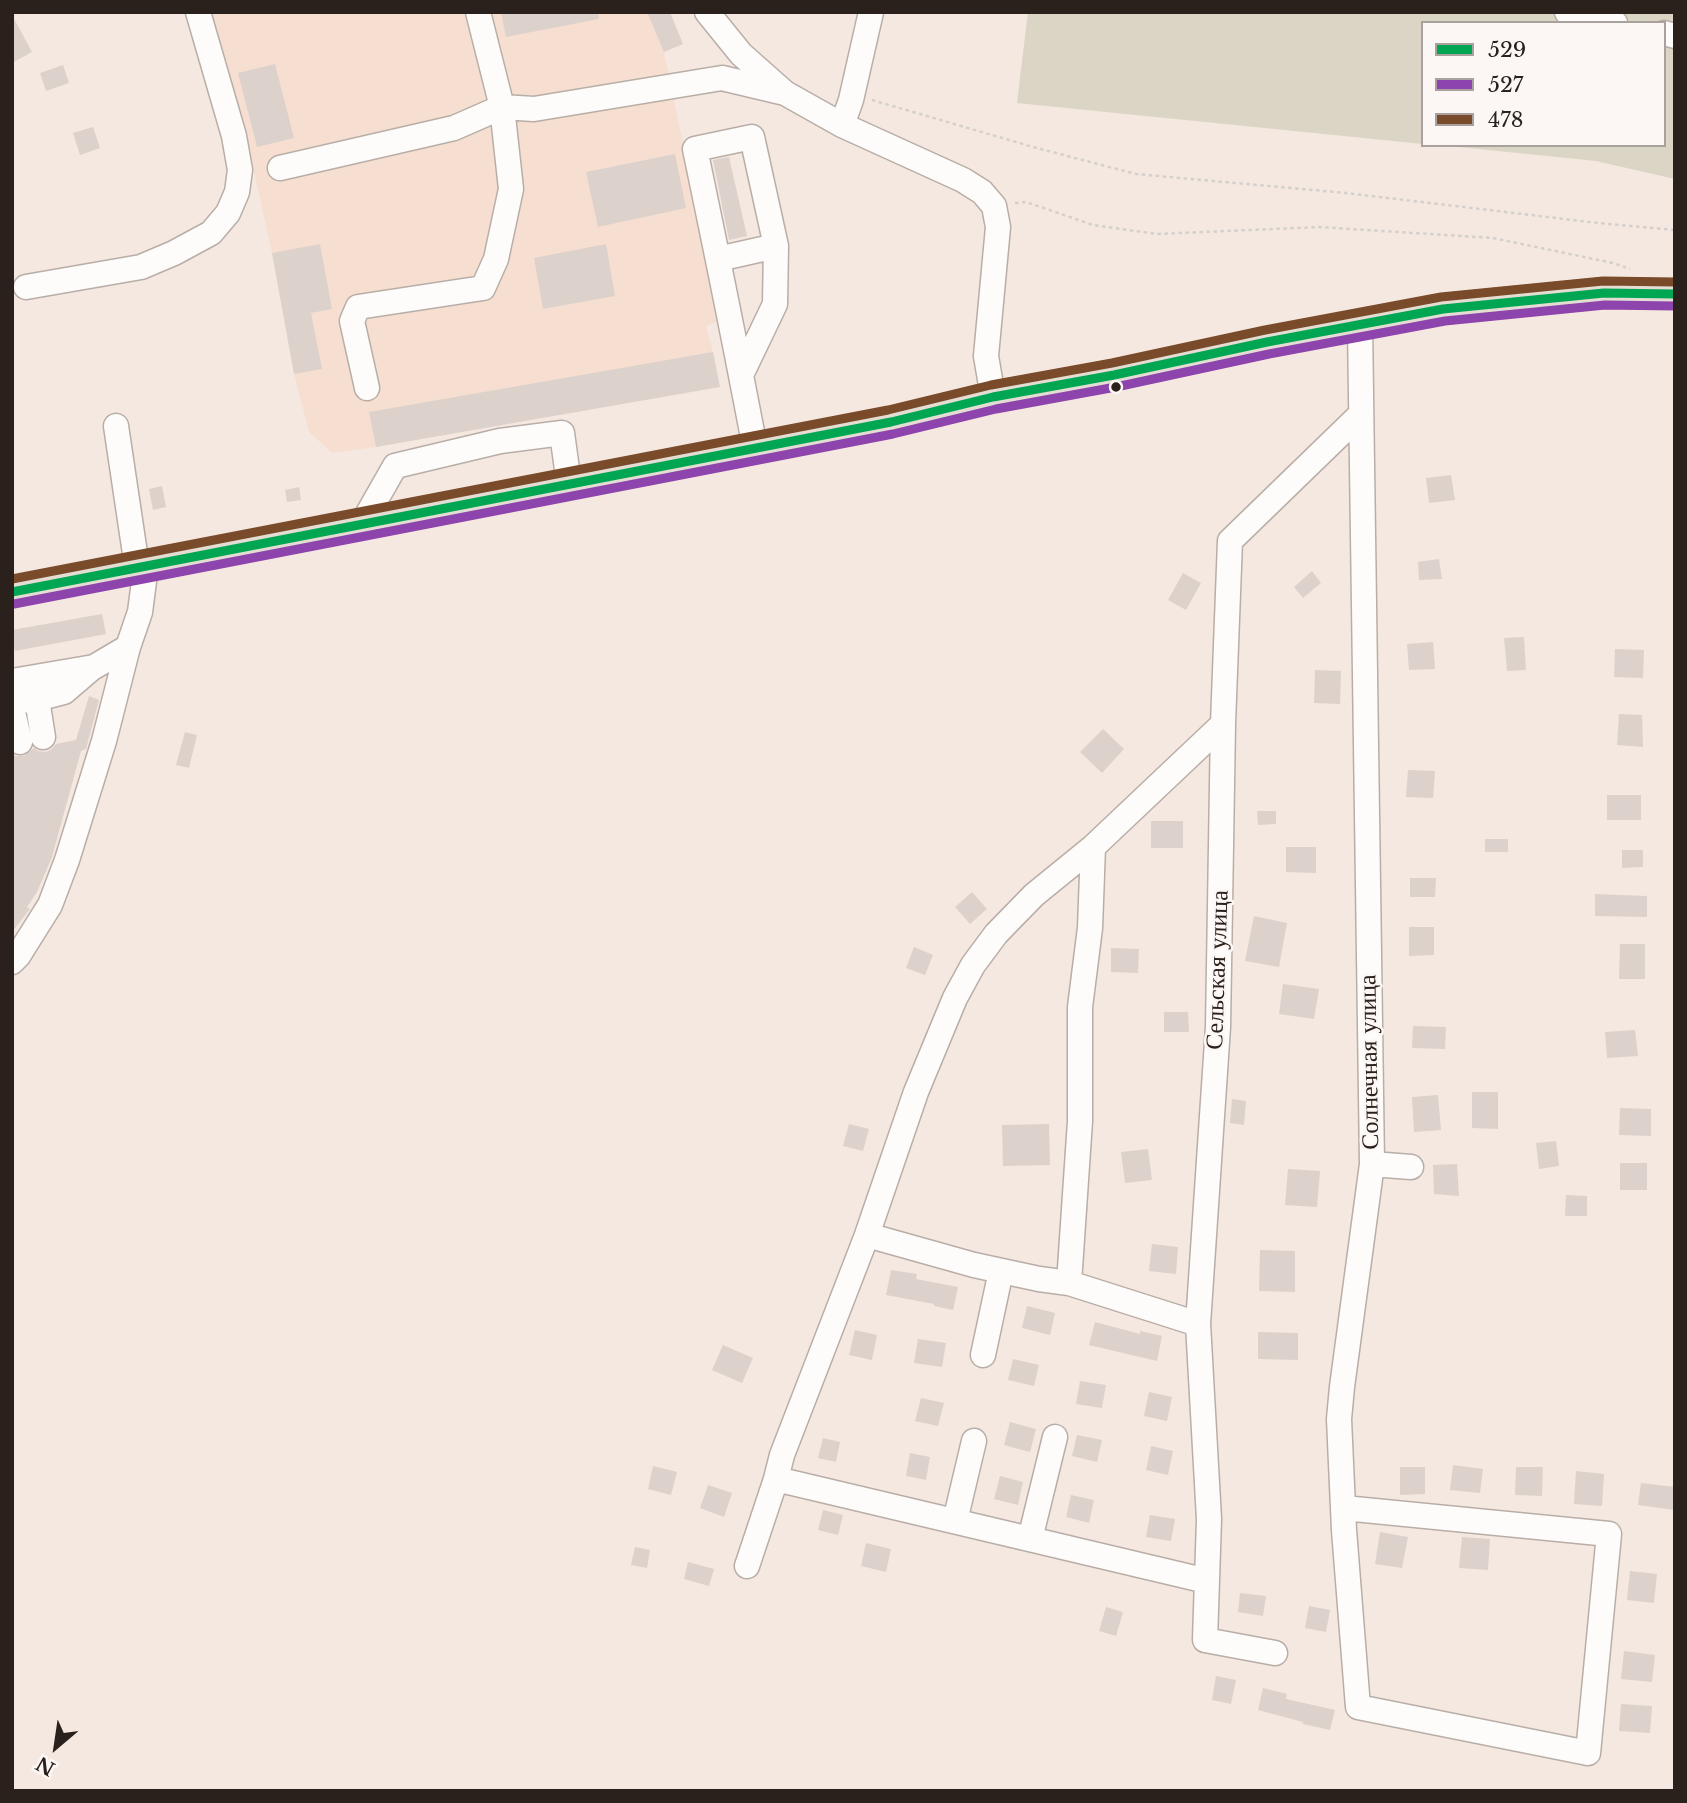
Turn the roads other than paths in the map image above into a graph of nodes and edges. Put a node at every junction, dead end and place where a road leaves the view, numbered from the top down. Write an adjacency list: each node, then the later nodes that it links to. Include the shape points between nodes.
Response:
1 (198, 12): 13 (street, via 240,170 228,213 211,233 141,267)
2 (478, 12): 8 (street)
3 (707, 12): 7 (street, via 741,54)
4 (871, 12): 9 (street)
5 (1567, 12): 6 (street)
6 (1606, 21)
7 (785, 93): 8 (street, via 722,78 534,109); 9 (street)
8 (502, 107): 10 (street, via 454,128); 17 (street, via 511,189 496,259 483,288 358,307 352,321)
9 (842, 125): 18 (street, via 963,180 994,206 998,227 986,356)
10 (280, 168)
11 (776, 246): 12 (street); 12 (street, via 752,137 695,149); 16 (street, via 775,304)
12 (718, 259): 16 (street)
13 (26, 287)
14 (1675, 294): 15 (main road, via 1604,293 1443,309)
15 (1360, 325): 18 (main road); 19 (street, Солнечная улица)
16 (741, 375): 21 (street)
17 (367, 388)
18 (993, 397): 21 (main road)
19 (1362, 414): 32 (street, Сельская улица, via 1230,541); 35 (street, Солнечная улица)
20 (116, 426): 24 (street)
21 (755, 448): 22 (main road)
22 (569, 484): 23 (main road); 23 (street, via 562,433 500,441 395,466)
23 (362, 524): 24 (main road)
24 (141, 566): 25 (main road); 26 (street, via 140,612)
25 (12, 592)
26 (128, 647): 27 (street); 34 (street, via 104,741 55,894)
27 (94, 667): 28 (street); 29 (street, via 64,692)
28 (12, 681)
29 (37, 699): 30 (street); 31 (street, via 31,740)
30 (12, 702)
31 (12, 708)
32 (1223, 724): 33 (street); 40 (street, Сельская улица, via 1219,1027)
33 (1093, 847): 37 (street, via 1034,895 973,965 916,1092); 39 (street, via 1090,928 1080,1007 1080,1121)
34 (12, 962)
35 (1372, 1164): 36 (street); 45 (street, Солнечная улица, via 1339,1419)
36 (1411, 1167)
37 (867, 1235): 38 (street); 44 (street)
38 (1001, 1270): 39 (street); 41 (street)
39 (1069, 1283): 40 (street)
40 (1198, 1324): 49 (street, Сельская улица, via 1209,1519)
41 (982, 1355)
42 (1055, 1437): 47 (street)
43 (974, 1441): 46 (street)
44 (776, 1479): 46 (street); 48 (street)
45 (1344, 1508): 45 (street, Солнечная улица, via 1358,1706 1588,1753 1609,1534)
46 (955, 1521): 47 (street)
47 (1030, 1539): 49 (street)
48 (747, 1566)
49 (1207, 1581): 50 (street, Сельская улица, via 1205,1640)
50 (1275, 1653)

